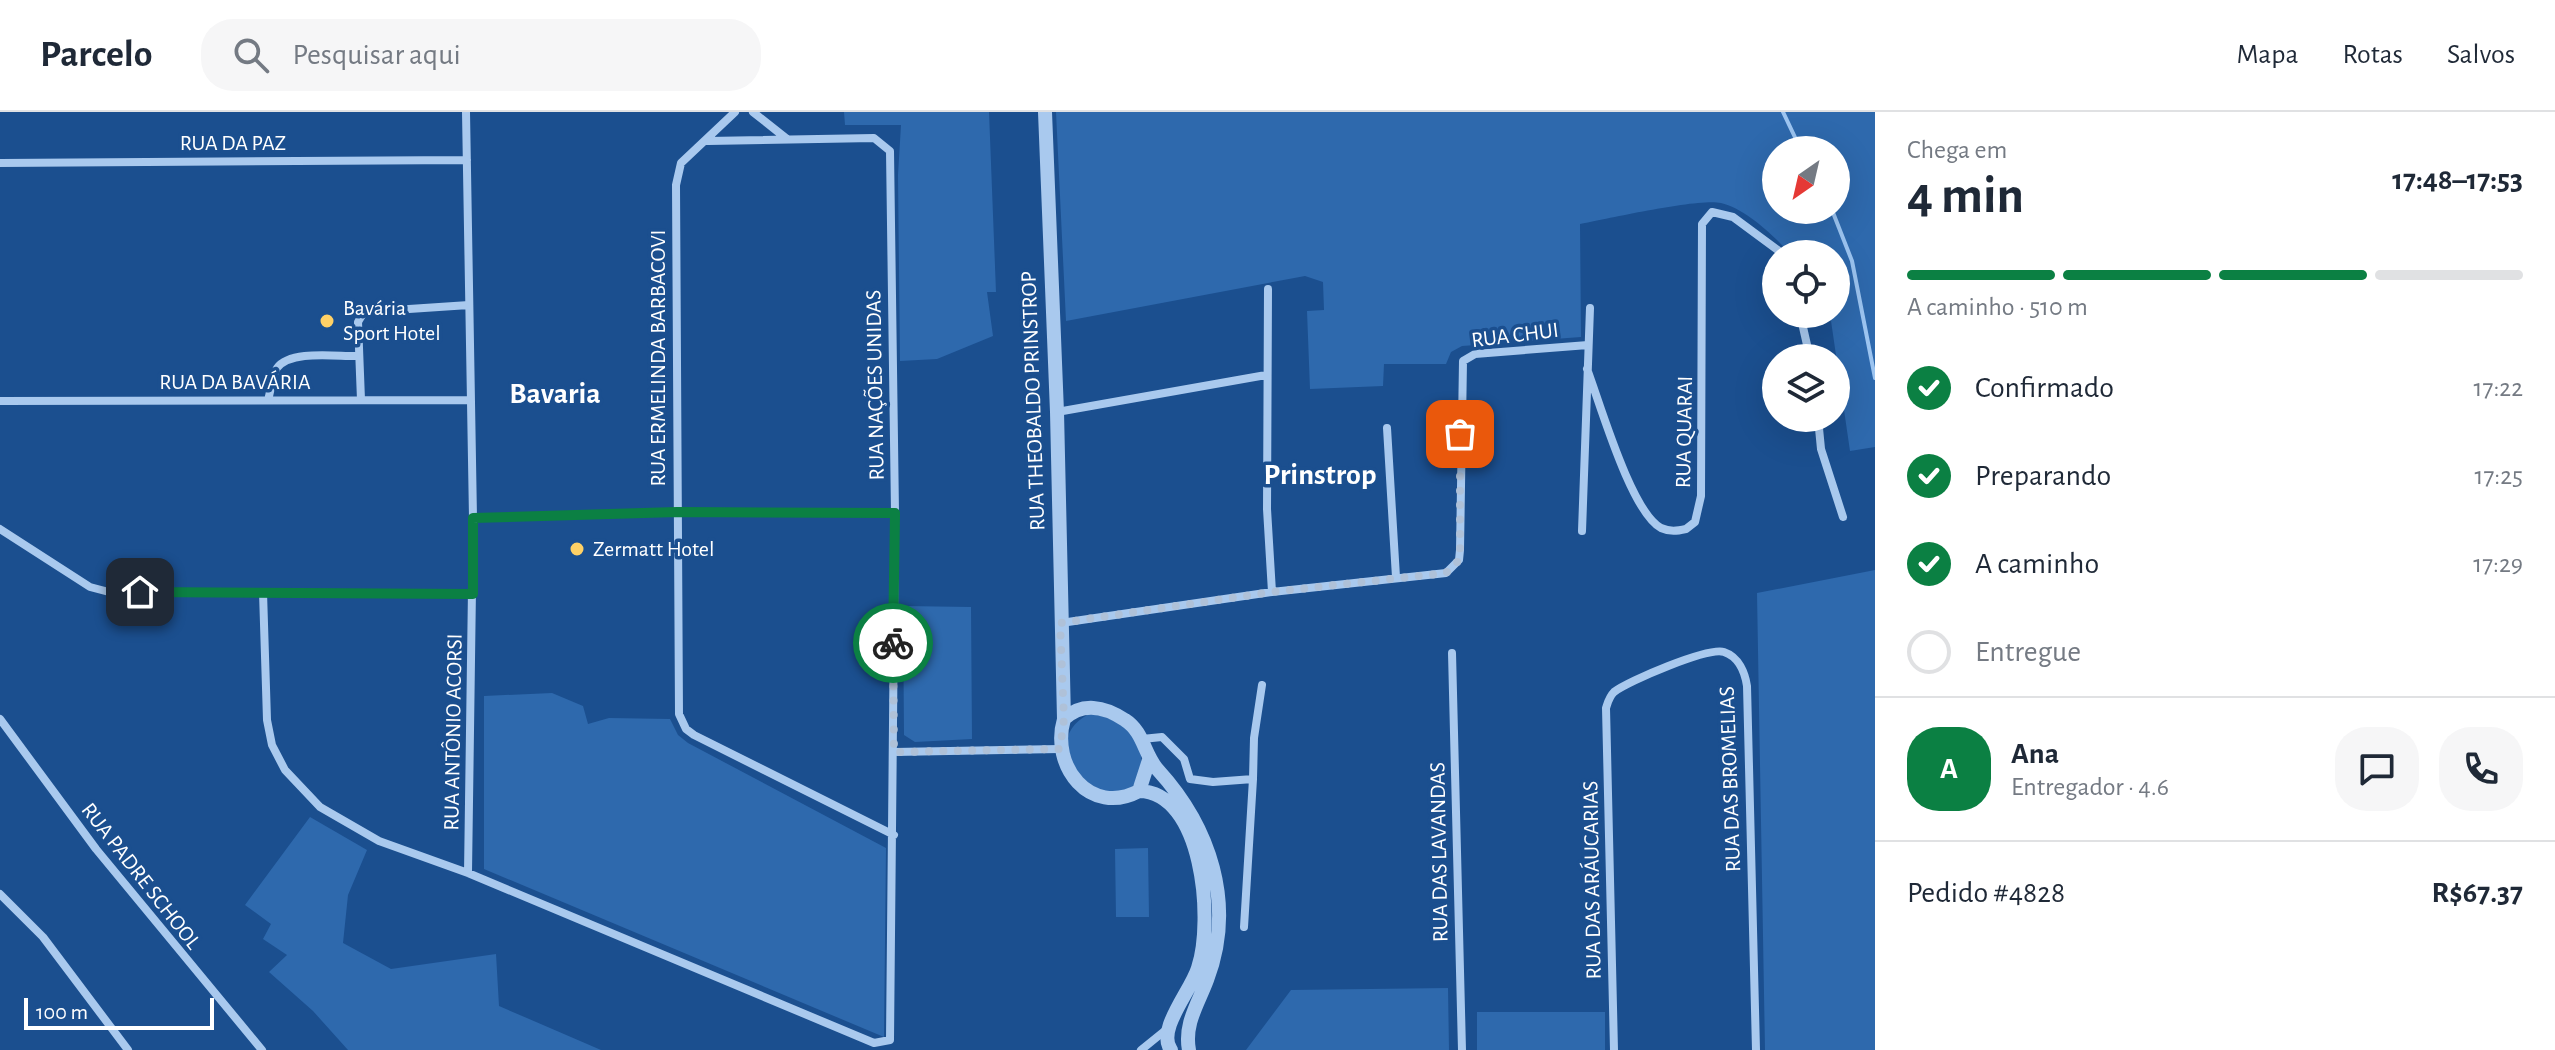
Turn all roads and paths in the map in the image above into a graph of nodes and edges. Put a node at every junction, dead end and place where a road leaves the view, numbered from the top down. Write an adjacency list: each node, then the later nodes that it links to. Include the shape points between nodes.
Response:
1 (466, 112): 7 (street, RUA ANTÔNIO ACORSI)
2 (735, 112): 6 (street, RUA ERMELINDA BARBACOVI)
3 (753, 112): 5 (street)
4 (1045, 112): 21 (street, RUA THEOBALDO PRINSTROP)
5 (788, 140): 6 (street, RUA NAÇÕES UNIDAS); 25 (street, RUA NAÇÕES UNIDAS, via 874,138 890,151)
6 (708, 141): 24 (street, RUA ERMELINDA BARBACOVI, via 681,163 676,185)
7 (467, 160): 8 (street, RUA DA PAZ); 11 (street, RUA ANTÔNIO ACORSI)
8 (0, 163)
9 (1764, 240): 15 (street, RUA QUARAI, via 1733,217 1712,212 1702,224 1701,496 1695,522 1686,529 1662,529 1634,492)
10 (1268, 289): 16 (street)
11 (469, 305): 14 (street, via 369,310 358,322); 19 (street, RUA ANTÔNIO ACORSI)
12 (1590, 308): 13 (street)
13 (1588, 345): 15 (street); 30 (street, RUA CHUI, via 1475,354 1463,361 1459,560 1446,573)
14 (359, 356): 17 (street, via 284,362 276,370); 18 (street)
15 (1587, 369): 29 (street)
16 (1266, 375): 21 (street); 32 (street)
17 (268, 400): 18 (street, RUA DA BAVÁRIA); 20 (street, RUA DA BAVÁRIA)
18 (361, 400): 19 (street, RUA DA BAVÁRIA)
19 (470, 400): 27 (street, RUA ANTÔNIO ACORSI)
20 (0, 401)
21 (1057, 412): 34 (street, RUA THEOBALDO PRINSTROP)
22 (1387, 428): 30 (street)
23 (1819, 432): 26 (street)
24 (677, 512): 25 (street); 27 (street); 48 (street, RUA ERMELINDA BARBACOVI, via 679,714 686,729)
25 (895, 513): 44 (street, RUA NAÇÕES UNIDAS)
26 (1843, 517)
27 (473, 518): 33 (street, RUA ANTÔNIO ACORSI)
28 (0, 529): 31 (street, via 90,587 109,592)
29 (1582, 531)
30 (1396, 577): 32 (street)
31 (263, 592): 33 (street); 49 (street, via 267,720 285,770 320,807 346,824)
32 (1272, 592): 34 (street)
33 (473, 594): 49 (street, RUA ANTÔNIO ACORSI)
34 (1060, 623): 37 (street, RUA THEOBALDO PRINSTROP)
35 (1452, 653): 58 (street, RUA DAS LAVANDAS)
36 (1262, 685): 46 (street)
37 (1061, 689): 38 (street); 41 (street, RUA THEOBALDO PRINSTROP)
38 (1080, 707): 41 (street); 42 (street, via 1113,713)
39 (1606, 708): 59 (street, RUA DAS ARÁUCARIAS); 60 (street, RUA DAS BROMELIAS, via 1621,688 1711,651 1732,657 1745,674)
40 (0, 719): 54 (street, RUA PADRE SCHOOL, via 114,872)
41 (1064, 719): 43 (street, RUA THEOBALDO PRINSTROP)
42 (1142, 739): 45 (street); 46 (street, via 1162,737 1184,759 1190,779)
43 (1060, 749): 44 (street); 47 (street, via 1069,774 1088,792 1118,798)
44 (894, 752): 48 (street, RUA NAÇÕES UNIDAS)
45 (1149, 760): 47 (street); 57 (street, via 1186,803 1216,874 1216,951 1190,1019)
46 (1253, 779): 51 (street)
47 (1139, 791): 52 (street, via 1161,795 1173,810 1200,860 1205,890 1199,967)
48 (894, 835): 49 (street, RUA NAÇÕES UNIDAS, via 893,1033 885,1043 874,1043)
49 (468, 873)
50 (0, 894): 53 (street, via 43,937)
51 (1244, 927)
52 (1167, 1029): 55 (street); 56 (street)
53 (128, 1050)
54 (262, 1050)
55 (1141, 1050)
56 (1171, 1050)
57 (1189, 1050)
58 (1462, 1050)
59 (1615, 1050)
60 (1756, 1050)

